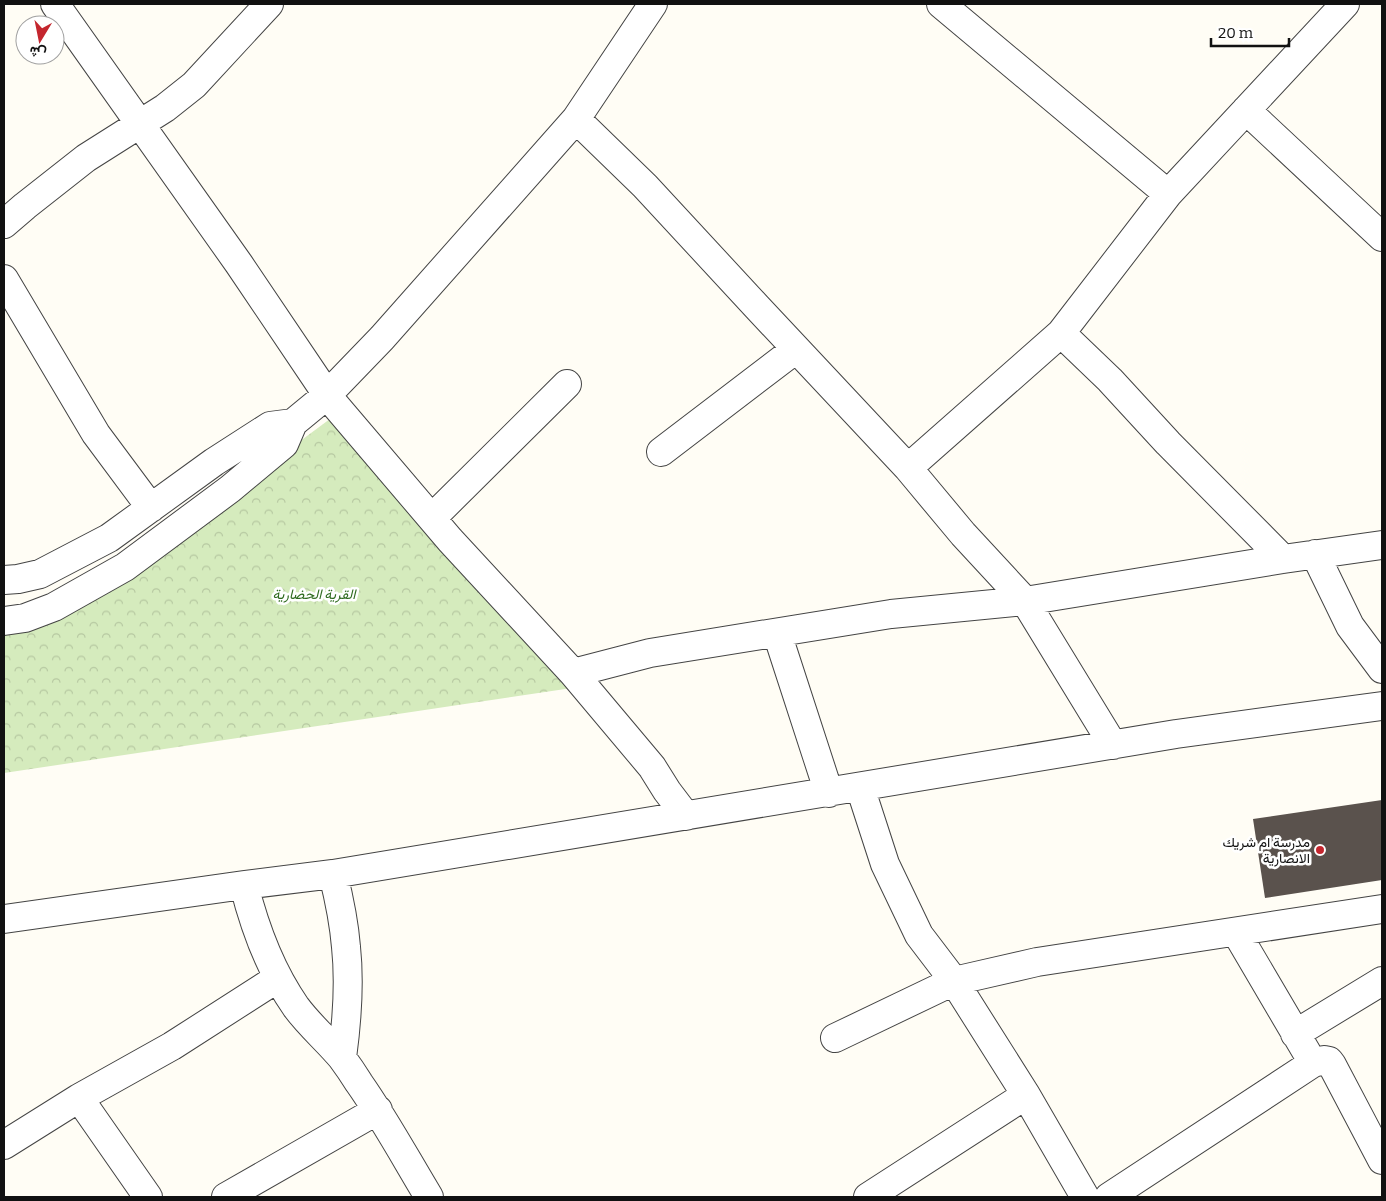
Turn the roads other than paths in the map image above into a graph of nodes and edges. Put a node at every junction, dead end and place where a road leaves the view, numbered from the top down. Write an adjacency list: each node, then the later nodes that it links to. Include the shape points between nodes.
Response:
1 (55, 4): 8 (street)
2 (269, 4): 8 (street, via 194,85)
3 (653, 4): 7 (street)
4 (1346, 4): 6 (street)
5 (955, 8): 9 (street)
6 (1246, 110): 9 (street); 11 (street)
7 (576, 119): 14 (street, via 646,186); 16 (street, via 382,338)
8 (140, 124): 10 (street, via 86,158); 16 (street)
9 (1168, 194): 13 (street)
10 (4, 224)
11 (1382, 237)
12 (4, 279): 20 (street, via 96,434)
13 (1061, 333): 19 (street); 24 (street)
14 (796, 349): 18 (street); 19 (street)
15 (567, 384): 21 (street)
16 (327, 395): 17 (street); 21 (street)
17 (293, 423): 20 (street, via 270,426); 27 (street, via 284,444 230,489 125,567 54,607 25,618)
18 (661, 452)
19 (908, 468): 26 (street)
20 (151, 508): 25 (street, via 109,538 63,563 40,574)
21 (432, 518): 30 (street)
22 (1382, 545): 23 (street)
23 (1315, 554): 24 (street); 29 (street, via 1350,626)
24 (1283, 559): 26 (street)
25 (4, 580)
26 (1025, 601): 28 (street, via 891,614); 32 (street)
27 (4, 621)
28 (777, 633): 30 (street, via 650,653); 34 (street)
29 (1382, 669)
30 (573, 673): 35 (street, via 652,767)
31 (1382, 706): 32 (street)
32 (1113, 745): 33 (street)
33 (860, 787): 34 (street); 42 (street, via 886,864 910,919)
34 (829, 793): 35 (street)
35 (686, 816): 36 (street)
36 (333, 874): 37 (street); 46 (street, via 346,947 348,994)
37 (244, 885): 39 (street); 41 (street, via 263,948)
38 (1382, 910): 40 (street)
39 (4, 919)
40 (1236, 932): 42 (street, via 1037,962); 44 (street)
41 (278, 978): 46 (street, via 296,1008); 49 (street, via 172,1046)
42 (954, 981): 45 (street); 48 (street)
43 (1382, 981): 44 (street)
44 (1295, 1034): 47 (street)
45 (835, 1038)
46 (342, 1058): 50 (street)
47 (1313, 1063): 52 (street, via 1329,1060); 58 (street)
48 (1026, 1095): 56 (street); 57 (street)
49 (79, 1098): 51 (street); 53 (street)
50 (378, 1110): 54 (street); 55 (street)
51 (4, 1145)
52 (1382, 1160)
53 (148, 1197)
54 (226, 1197)
55 (429, 1197)
56 (868, 1197)
57 (1085, 1197)
58 (1109, 1197)

